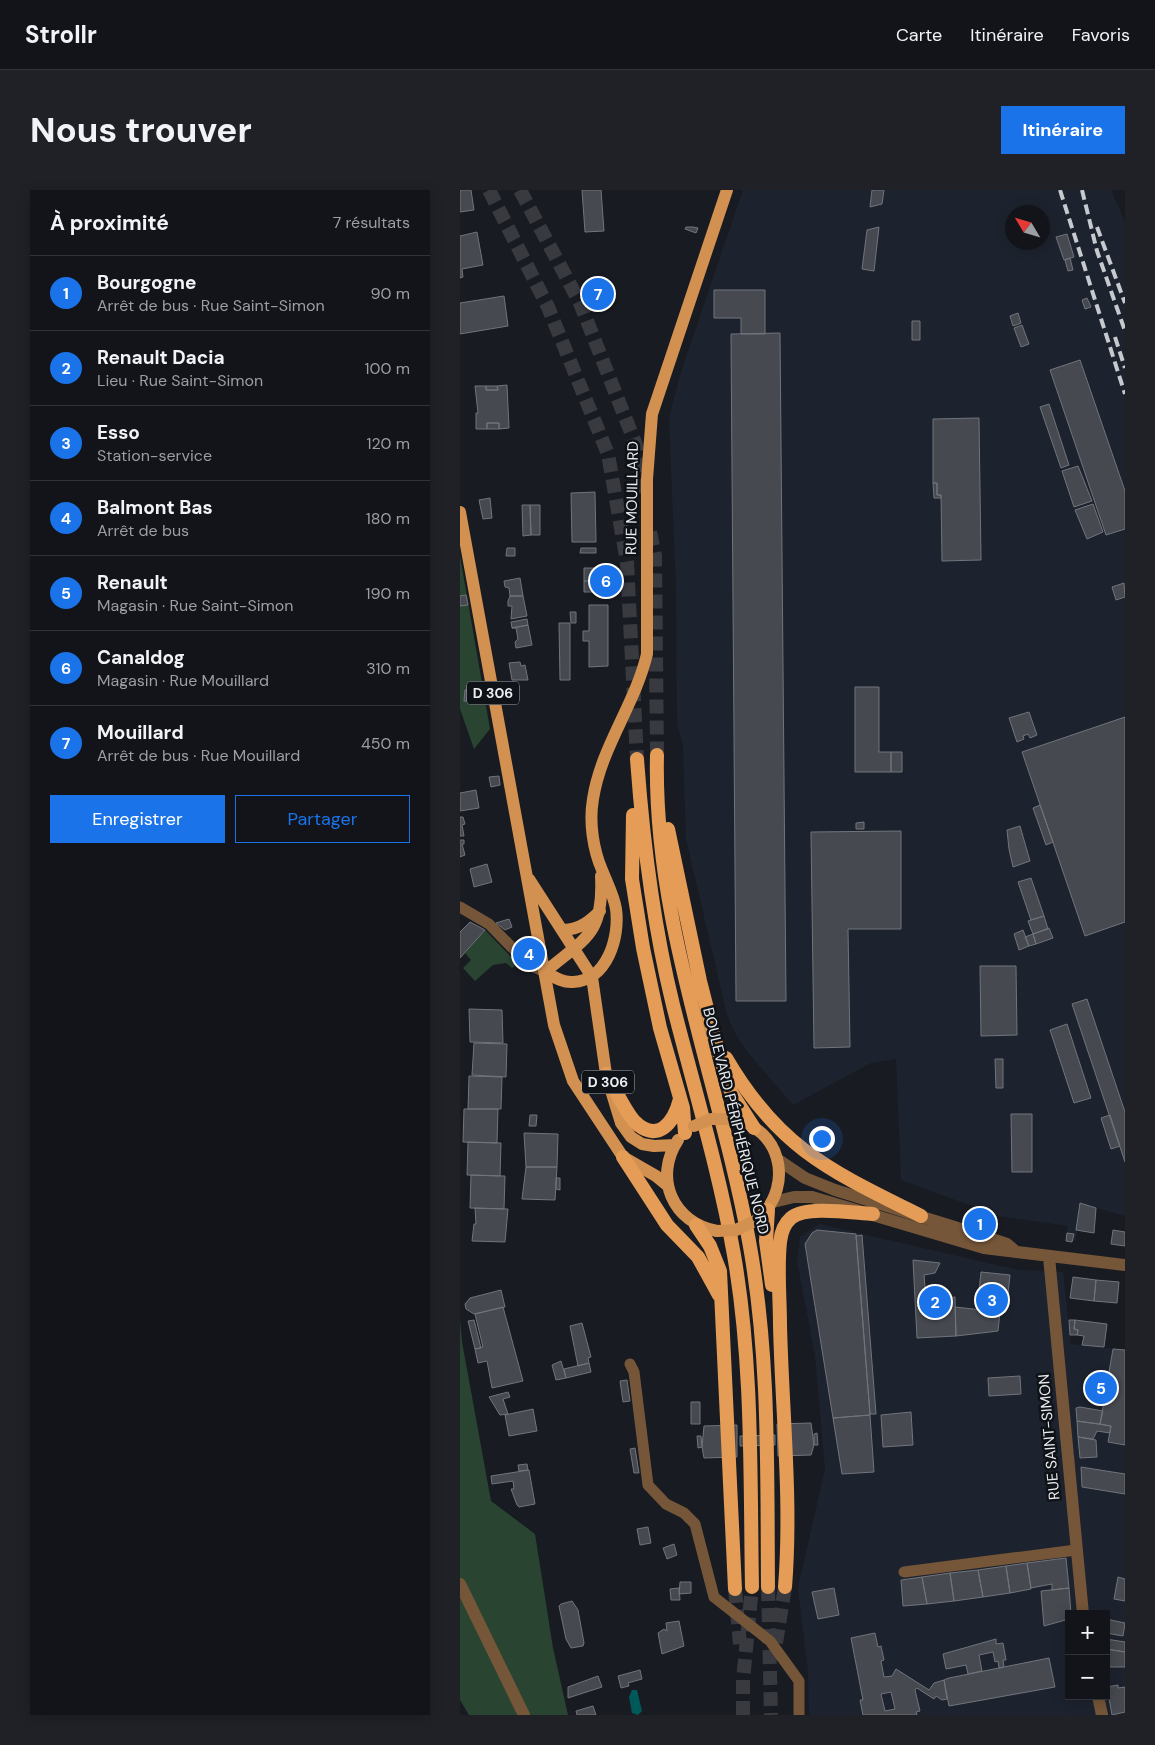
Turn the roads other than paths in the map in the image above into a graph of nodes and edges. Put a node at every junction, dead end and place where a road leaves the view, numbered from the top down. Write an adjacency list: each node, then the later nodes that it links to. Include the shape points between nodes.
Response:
1 (727, 190): 5 (main road, RUE MOUILLARD, via 652,414 647,479 647,654 642,677 605,752 593,798 593,830)
2 (460, 512): 6 (main road, D 306)
3 (657, 756): 4 (highway, BOULEVARD PÉRIPHÉRIQUE NORD)
4 (656, 777): 13 (highway); 36 (highway, BOULEVARD PÉRIPHÉRIQUE NORD, via 662,851 675,936 736,1177 753,1267 764,1366)
5 (601, 868): 8 (main road, RUE MOUILLARD); 12 (main road, RUE MOUILLARD, via 613,897 617,920 611,953)
6 (526, 875): 9 (main road, D 306); 11 (main road, D 306)
7 (460, 907): 11 (street, via 489,924 528,964)
8 (600, 911): 9 (main road, via 584,925); 10 (main road, RUE MOUILLARD, via 591,933)
9 (564, 930): 10 (main road, D 306)
10 (574, 948): 11 (main road, RUE MOUILLARD); 12 (main road, D 306)
11 (545, 972): 12 (main road, via 572,982); 19 (main road, D 306, via 554,1025 573,1080)
12 (592, 977): 14 (main road, D 306)
13 (715, 1040): 16 (highway, via 731,1092); 24 (highway, via 748,1094 792,1142 847,1180)
14 (606, 1074): 15 (highway, via 634,1120 649,1130 662,1129 670,1124); 18 (main road, D 306, via 621,1123 631,1137 647,1146)
15 (680, 1099): 17 (highway); 35 (highway, BOULEVARD PÉRIPHÉRIQUE NORD, via 660,1028 632,879 637,759 656,928 724,1202 740,1293 748,1399)
16 (754, 1128): 17 (main road, bridge, via 732,1119 711,1119); 20 (main road, via 768,1140)
17 (690, 1130): 18 (main road)
18 (675, 1145): 21 (main road, via 669,1159)
19 (622, 1157): 21 (main road, D 306); 29 (highway, via 667,1225 698,1257)
20 (777, 1159): 22 (main road, via 780,1181); 24 (street, via 817,1183)
21 (667, 1185): 25 (main road, via 677,1208)
22 (770, 1206): 23 (street, via 794,1197 812,1197); 25 (main road, bridge, via 757,1220 736,1230 717,1231); 30 (highway, via 766,1241)
23 (873, 1214): 26 (street, via 984,1248); 30 (highway, via 810,1211 787,1222 779,1248)
24 (921, 1216): 26 (street, via 1007,1244)
25 (696, 1225): 29 (highway, via 717,1260)
26 (1018, 1253): 27 (street)
27 (1049, 1257): 28 (street); 32 (street, RUE SAINT-SIMON)
28 (1125, 1265)
29 (720, 1298): 38 (highway)
30 (780, 1348): 37 (highway, via 788,1544)
31 (630, 1364): 42 (street, via 634,1372 648,1485 666,1504 695,1524 714,1597 770,1641 799,1681)
32 (1076, 1550): 33 (street); 39 (street, RUE SAINT-SIMON)
33 (904, 1572)
34 (460, 1584): 41 (street)
35 (752, 1587)
36 (768, 1587)
37 (785, 1587)
38 (735, 1589)
39 (1082, 1610)
40 (1099, 1700): 43 (street)
41 (524, 1715)
42 (799, 1715)
43 (1102, 1715)

